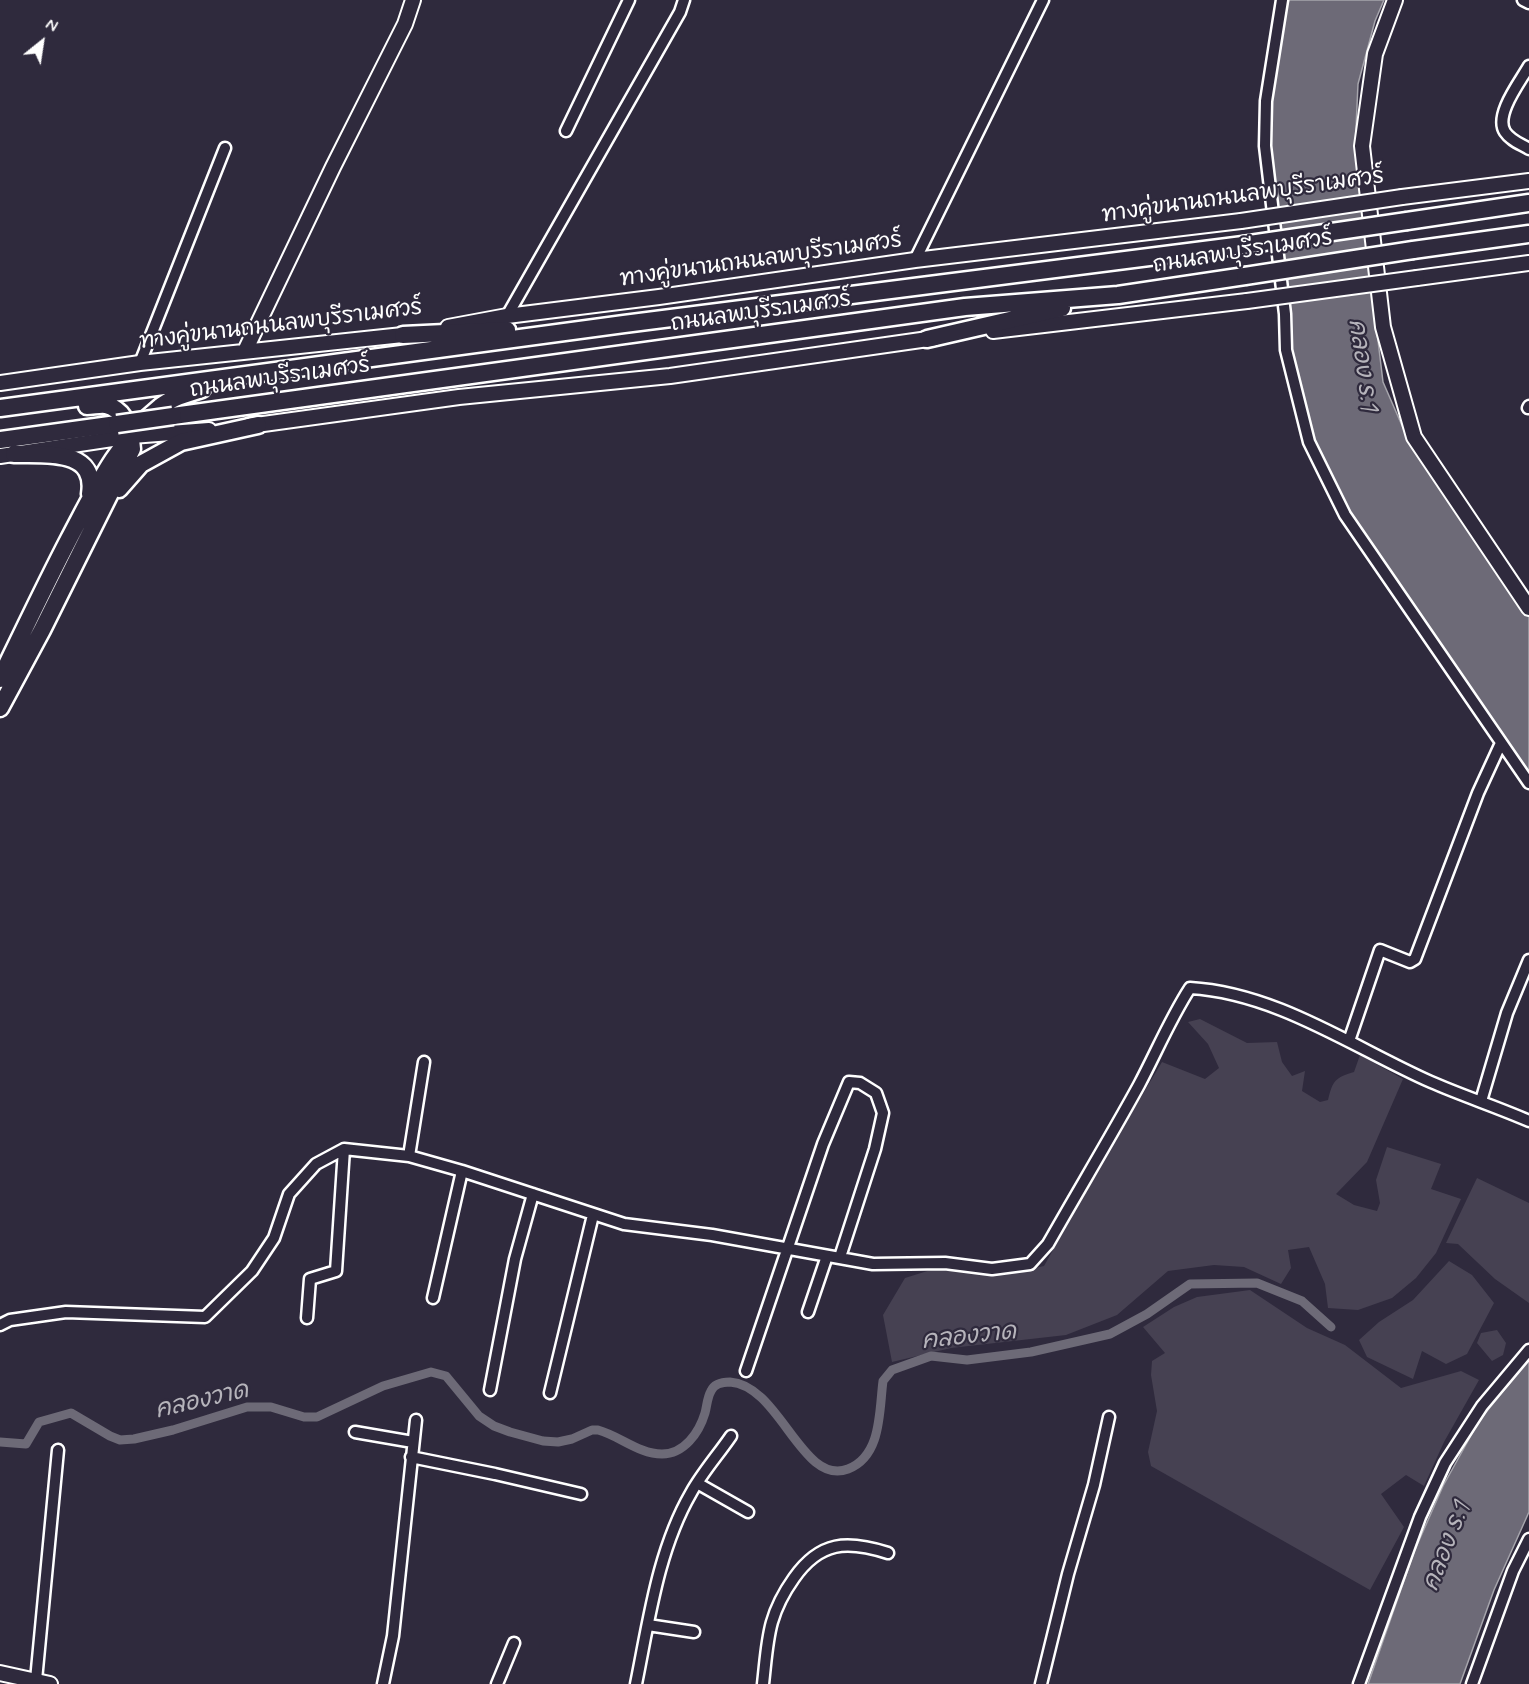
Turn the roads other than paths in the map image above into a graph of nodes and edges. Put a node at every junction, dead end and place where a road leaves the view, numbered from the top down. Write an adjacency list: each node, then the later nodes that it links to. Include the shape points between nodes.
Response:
1 (413, 0): 25 (main road, via 405,24)
2 (629, 0): 10 (street)
3 (684, 0): 21 (street)
4 (1043, 0): 16 (street)
5 (1282, 0): 38 (street, via 1266,101 1265,146 1286,350 1309,442 1345,515)
6 (1395, 0): 35 (main road, via 1375,54 1362,147 1383,327 1414,437)
7 (1523, 0): 8 (street)
8 (1529, 3)
9 (1529, 66): 12 (street, via 1501,121 1512,139)
10 (566, 131)
11 (225, 148): 26 (street)
12 (1529, 149)
13 (1529, 181): 16 (main road, ทางคู่ขนานถนนลพบุรีราเมศวร์, bridge)
14 (1529, 204): 18 (main road, ถนนลพบุรีราเมศวร์, bridge)
15 (1529, 234): 19 (main road, ถนนลพบุรีราเมศวร์, bridge)
16 (915, 260): 21 (main road, ทางคู่ขนานถนนลพบุรีราเมศวร์)
17 (1529, 263): 24 (main road, bridge)
18 (963, 280): 20 (main road); 22 (main road, ถนนลพบุรีราเมศวร์)
19 (1118, 295): 20 (main road, ถนนลพบุรีราเมศวร์); 24 (main road)
20 (965, 308): 32 (main road, ถนนลพบุรีราเมศวร์, bridge)
21 (507, 316): 23 (main road, ทางคู่ขนานถนนลพบุรีราเมศวร์)
22 (624, 324): 23 (main road); 27 (main road, ถนนลพบุรีราเมศวร์)
23 (403, 335): 25 (main road, ทางคู่ขนานถนนลพบุรีราเมศวร์)
24 (927, 339): 30 (main road, via 670,376 459,397)
25 (245, 351): 26 (main road, ทางคู่ขนานถนนลพบุรีราเมศวร์)
26 (140, 363): 28 (main road, ทางคู่ขนานถนนลพบุรีราเมศวร์)
27 (236, 376): 29 (main road, ถนนลพบุรีราเมศวร์); 31 (main road, via 178,396 161,406)
28 (0, 383)
29 (0, 410): 31 (main road, via 105,405 116,409)
30 (258, 425): 31 (main road); 34 (main road, via 181,442 160,452)
31 (132, 436): 33 (main road); 34 (main road, via 98,483)
32 (0, 440)
33 (7, 455): 34 (main road, via 70,457 88,471)
34 (97, 503): 36 (main road, via 27,621); 37 (main road)
35 (1529, 608)
36 (0, 679)
37 (0, 708)
38 (1501, 742): 39 (street); 41 (street, via 1415,958 1410,962 1380,950)
39 (1529, 783)
40 (1529, 960): 43 (street, via 1507,1013)
41 (1349, 1041): 43 (street, via 1431,1082); 52 (street, via 1291,1014 1216,990 1190,988 1048,1244 1030,1264 992,1269 945,1263 873,1264)
42 (424, 1062): 46 (street)
43 (1481, 1101): 44 (street)
44 (1529, 1121)
45 (344, 1149): 46 (street); 55 (street, via 336,1271 310,1279); 56 (street, via 316,1164 289,1194 274,1238 252,1271 205,1317 66,1312)
46 (409, 1156): 47 (street)
47 (462, 1171): 48 (street); 53 (street)
48 (533, 1194): 49 (street); 59 (street, via 515,1259)
49 (593, 1215): 50 (street, via 624,1224); 60 (street)
50 (789, 1249): 51 (street); 52 (street, via 823,1144 849,1082 860,1083 876,1093 883,1113); 58 (street)
51 (827, 1256): 52 (street); 54 (street)
52 (840, 1257)
53 (433, 1298)
54 (808, 1312)
55 (307, 1318)
56 (0, 1325)
57 (1529, 1350): 84 (street, via 1482,1406 1445,1463 1420,1516)
58 (746, 1371)
59 (490, 1390)
60 (550, 1393)
61 (1109, 1418): 83 (street)
62 (416, 1420): 65 (street)
63 (356, 1432): 65 (street)
64 (731, 1436): 68 (street)
65 (413, 1442): 67 (street)
66 (58, 1450): 77 (street)
67 (411, 1457): 69 (street); 79 (street, via 393,1636)
68 (697, 1483): 70 (street); 73 (street, via 667,1550)
69 (581, 1494)
70 (748, 1512)
71 (1529, 1539): 78 (street, via 1513,1571)
72 (888, 1553): 82 (street, via 842,1545 825,1549 808,1561 777,1605)
73 (648, 1625): 74 (street); 81 (street)
74 (694, 1632)
75 (514, 1643): 80 (street)
76 (0, 1673): 77 (main road)
77 (43, 1682)
78 (1475, 1683)
79 (383, 1684)
80 (496, 1684)
81 (636, 1684)
82 (763, 1684)
83 (1041, 1684)
84 (1359, 1684)

